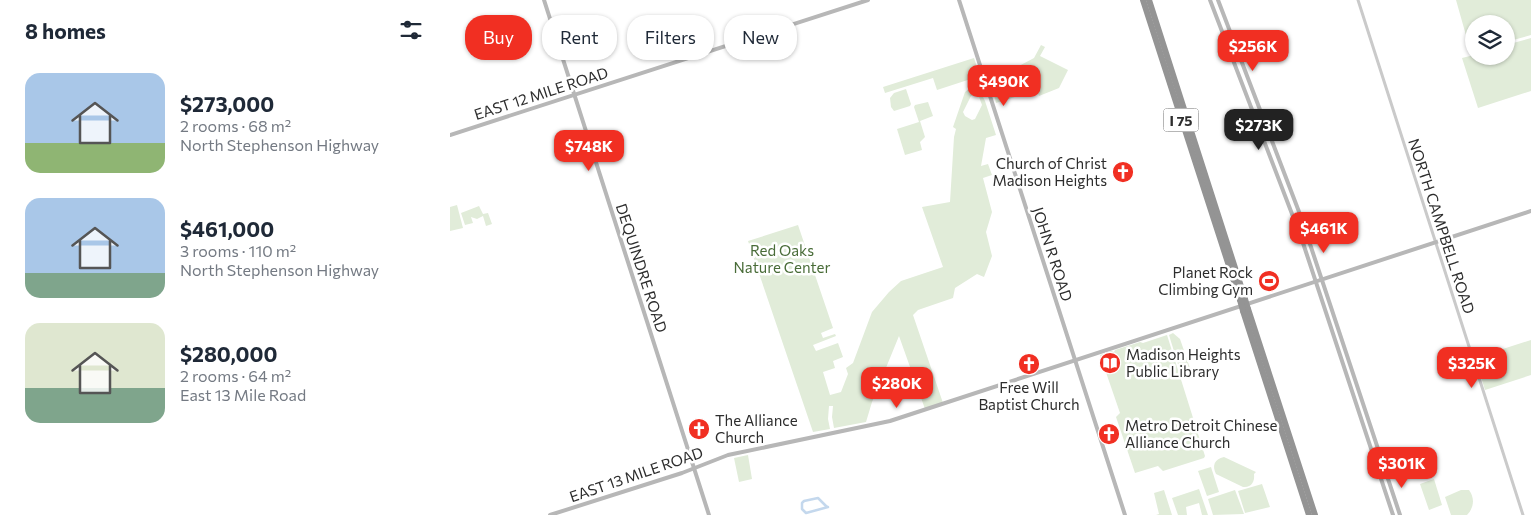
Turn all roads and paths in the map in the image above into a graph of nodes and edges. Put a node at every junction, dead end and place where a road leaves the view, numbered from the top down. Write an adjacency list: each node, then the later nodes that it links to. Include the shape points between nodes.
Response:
1 (544, 0): 16 (main road, DEQUINDRE ROAD)
2 (868, 0): 16 (main road, EAST 12 MILE ROAD)
3 (959, 0): 41 (main road, JOHN R ROAD)
4 (1142, 0): 36 (highway, I 75)
5 (1149, 0): 12 (highway, I 75)
6 (1154, 0): 12 (highway)
7 (1211, 0): 10 (main road, via 1214,7); 11 (main road)
8 (1218, 0): 10 (main road)
9 (1358, 0): 29 (street, NORTH CAMPBELL ROAD)
10 (1220, 6): 13 (main road)
11 (1221, 28): 13 (main road, via 1229,48); 14 (main road)
12 (1163, 41): 36 (highway, I 75)
13 (1235, 46): 17 (main road)
14 (1239, 77): 15 (main road); 17 (main road, via 1245,77)
15 (1243, 87): 18 (main road, via 1252,105); 19 (main road)
16 (574, 94): 20 (main road, EAST 12 MILE ROAD); 50 (main road, DEQUINDRE ROAD)
17 (1255, 97): 18 (main road)
18 (1258, 106): 21 (main road)
19 (1257, 121): 21 (main road, via 1263,120); 22 (main road)
20 (450, 135)
21 (1272, 141): 23 (main road)
22 (1273, 163): 23 (main road, via 1282,182); 24 (main road)
23 (1287, 179): 25 (main road)
24 (1287, 200): 25 (main road, via 1292,199); 27 (main road)
25 (1297, 206): 28 (main road)
26 (1531, 211): 29 (main road)
27 (1293, 218): 28 (main road, via 1299,226); 30 (main road)
28 (1302, 222): 31 (main road)
29 (1436, 242): 33 (main road, EAST 13 MILE ROAD); 60 (street, NORTH CAMPBELL ROAD)
30 (1305, 250): 31 (main road, via 1310,246); 32 (main road, via 1314,272); 34 (main road)
31 (1317, 264): 32 (main road)
32 (1319, 270): 33 (main road)
33 (1322, 279): 34 (main road, EAST 13 MILE ROAD); 38 (main road)
34 (1316, 281): 35 (main road); 41 (main road, EAST 13 MILE ROAD)
35 (1319, 291): 37 (main road); 38 (main road, via 1324,289)
36 (1242, 300): 39 (highway, I 75, bridge)
37 (1325, 308): 40 (main road, via 1335,337); 42 (main road)
38 (1332, 309): 40 (main road)
39 (1246, 310): 56 (highway, I 75); 57 (highway, I 75)
40 (1341, 335): 43 (main road)
41 (1075, 360): 50 (main road, EAST 13 MILE ROAD, via 887,422 728,455); 55 (main road, JOHN R ROAD)
42 (1347, 375): 43 (main road, via 1352,373); 45 (main road)
43 (1360, 393): 44 (main road)
44 (1364, 406): 45 (main road); 47 (main road)
45 (1358, 408): 46 (main road)
46 (1370, 444): 47 (main road, via 1375,443); 48 (main road)
47 (1383, 460): 49 (main road)
48 (1378, 468): 49 (main road); 51 (main road)
49 (1385, 468): 52 (main road)
50 (694, 469): 53 (main road, EAST 13 MILE ROAD); 54 (main road, DEQUINDRE ROAD)
51 (1384, 489): 52 (main road, via 1390,487); 58 (main road)
52 (1397, 506): 59 (main road)
53 (550, 515)
54 (709, 515)
55 (1125, 515)
56 (1309, 515)
57 (1315, 515)
58 (1393, 515)
59 (1400, 515)
60 (1523, 515)

